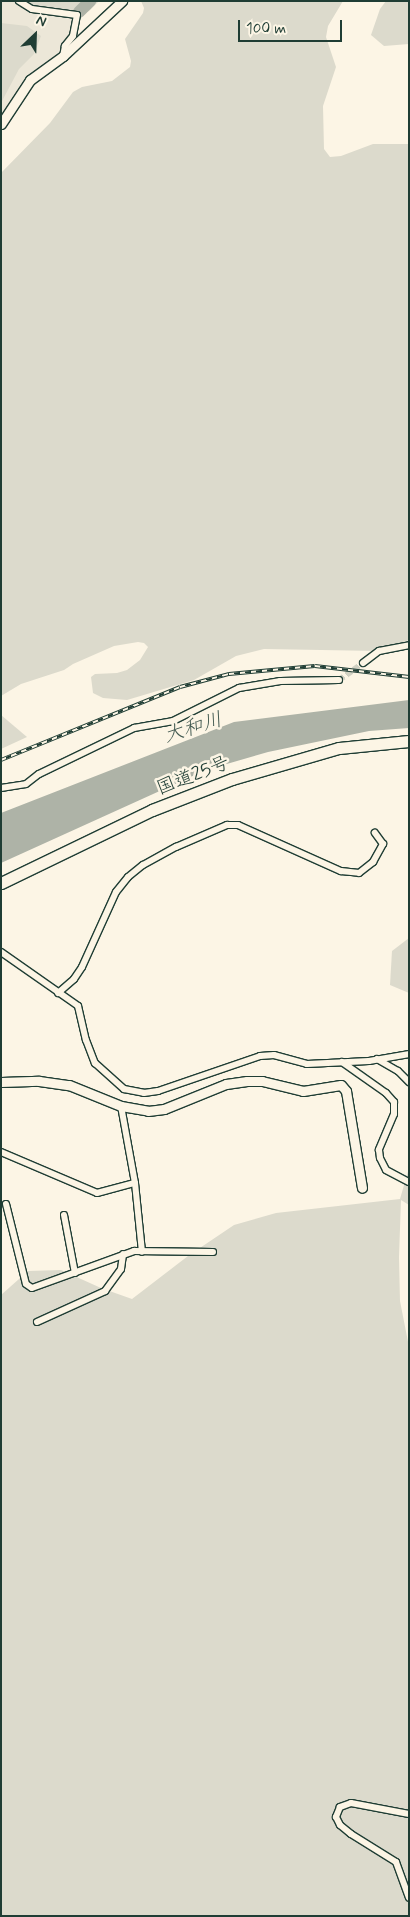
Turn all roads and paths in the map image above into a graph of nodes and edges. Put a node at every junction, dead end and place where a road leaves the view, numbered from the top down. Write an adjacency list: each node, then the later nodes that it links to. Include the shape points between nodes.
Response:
1 (19, 1): 3 (street, via 32,9 77,15 73,36 65,46)
2 (122, 1): 3 (street)
3 (63, 56): 4 (street, via 30,80)
4 (1, 124)
5 (409, 644): 6 (street, via 379,651)
6 (363, 663)
7 (338, 680): 9 (street, via 280,681 238,688 173,720 134,728 39,774 26,784)
8 (409, 741): 11 (highway, 国道25号, via 339,748 232,779 152,810)
9 (1, 788)
10 (375, 833): 13 (street, via 383,844 373,862 359,873 340,871 238,825 227,825 176,847 143,865 120,887 82,967)
11 (1, 883)
12 (1, 952): 13 (street)
13 (58, 993): 16 (street, via 78,1006 95,1063 124,1088 144,1093 158,1092 260,1056 274,1055 306,1064)
14 (409, 1054): 15 (street)
15 (377, 1059): 16 (street); 18 (street, via 398,1071)
16 (342, 1062): 21 (street, via 394,1102 394,1114 379,1150 380,1158 386,1170)
17 (1, 1082): 19 (street, via 39,1081 69,1085)
18 (409, 1082)
19 (121, 1106): 22 (street); 23 (street, via 148,1111 164,1109 226,1084 247,1081 262,1081 303,1091 341,1085 346,1091)
20 (1, 1152): 22 (street, via 97,1194)
21 (409, 1182)
22 (135, 1184): 26 (street)
23 (362, 1188)
24 (6, 1204): 29 (street, via 26,1284 32,1288)
25 (64, 1215): 29 (street)
26 (142, 1252): 27 (street); 28 (street)
27 (212, 1252)
28 (123, 1254): 29 (street); 30 (street, via 121,1269 105,1292)
29 (75, 1274)
30 (37, 1322)
31 (409, 1814): 32 (street, via 351,1803 340,1807 336,1817 351,1834 396,1862)
32 (409, 1898)

